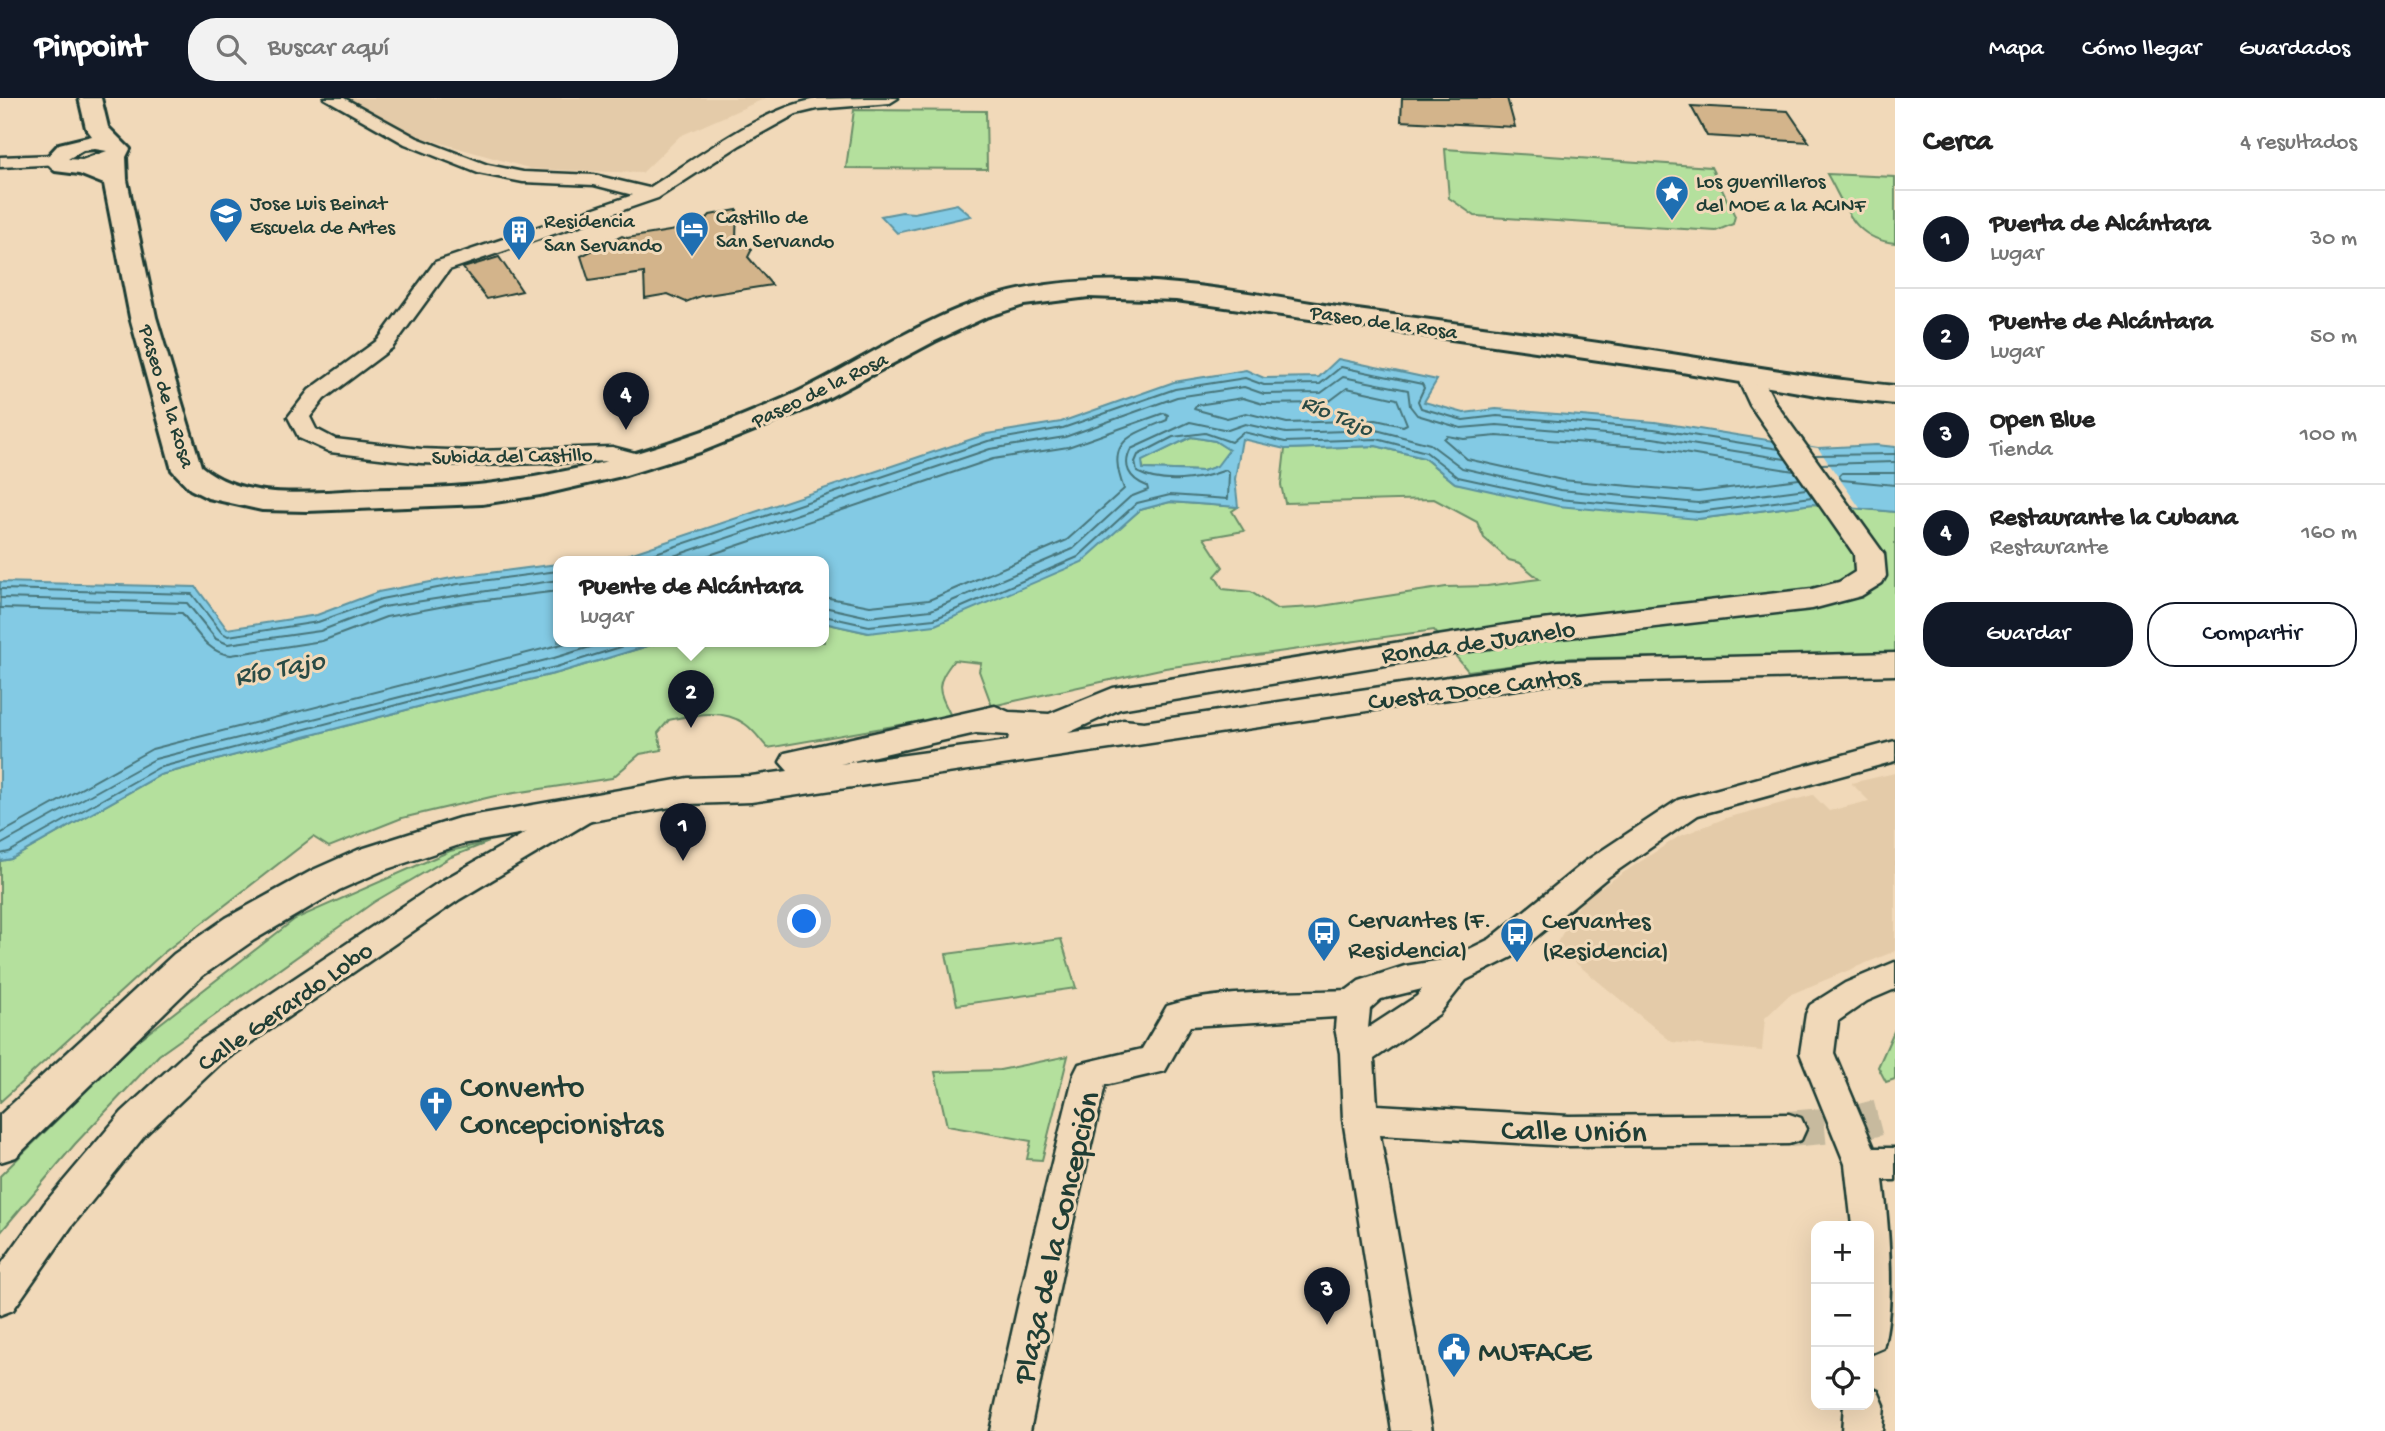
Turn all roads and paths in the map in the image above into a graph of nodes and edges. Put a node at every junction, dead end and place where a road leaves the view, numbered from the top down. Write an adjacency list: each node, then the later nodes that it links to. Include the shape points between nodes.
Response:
1 (90, 98): 4 (main road, Paseo de la Rosa)
2 (332, 98): 7 (street, via 411,141 484,169 523,177)
3 (890, 98): 8 (street, via 790,111)
4 (109, 152): 5 (main road); 5 (main road, via 91,144); 12 (main road, Paseo de la Rosa, via 143,317 187,470 197,482 239,496 310,501 498,493)
5 (69, 158): 6 (street)
6 (0, 162)
7 (603, 182): 8 (street); 9 (street)
8 (652, 194): 9 (street)
9 (623, 203): 12 (street, Subida del Castillo, via 442,265 383,346 308,401 299,417 307,433 341,446 475,458 612,454 627,457)
10 (1749, 375): 11 (main road, Paseo de la Rosa); 12 (main road, Paseo de la Rosa, via 1176,292 1131,287 1084,290 1003,302 970,314 803,400 714,438); 14 (street, Ronda de Juanelo, via 1763,405 1870,554 1871,576 1850,589 1812,599 1525,632)
11 (1895, 395)
12 (632, 465)
13 (1895, 664): 17 (street, Cuesta Doce Cantos, via 1557,672)
14 (1113, 699): 15 (street); 16 (street, Ronda de Juanelo)
15 (973, 721): 16 (street, Cuesta Doce Cantos); 20 (street)
16 (1055, 726): 17 (street, Cuesta Doce Cantos); 19 (street, Ronda de Juanelo)
17 (1144, 734): 19 (street)
18 (1895, 751): 22 (street, via 1688,807 1597,869 1501,948)
19 (981, 757): 20 (street, via 751,789)
20 (706, 788): 21 (street)
21 (594, 805): 30 (street, via 413,844 279,906 188,965); 33 (street, Calle Gerardo Lobo, via 449,891 209,1053 134,1123 58,1215)
22 (1455, 971): 24 (street); 26 (street, via 1428,1005)
23 (1895, 975): 31 (street, via 1822,1014 1817,1053)
24 (1382, 986): 25 (street); 26 (street)
25 (1354, 1003): 27 (street, via 1351,1028); 35 (street, Plaza de la Concepción, via 1179,1015 1153,1061 1091,1074)
26 (1401, 1024): 27 (street)
27 (1357, 1053): 28 (street)
28 (1360, 1119): 29 (street, Calle Unión, via 1569,1131); 36 (street)
29 (1788, 1129)
30 (0, 1143)
31 (1879, 1164): 32 (street)
32 (1872, 1284)
33 (0, 1297)
34 (1864, 1410): 37 (street)
35 (1010, 1431)
36 (1412, 1431)
37 (1862, 1431)

